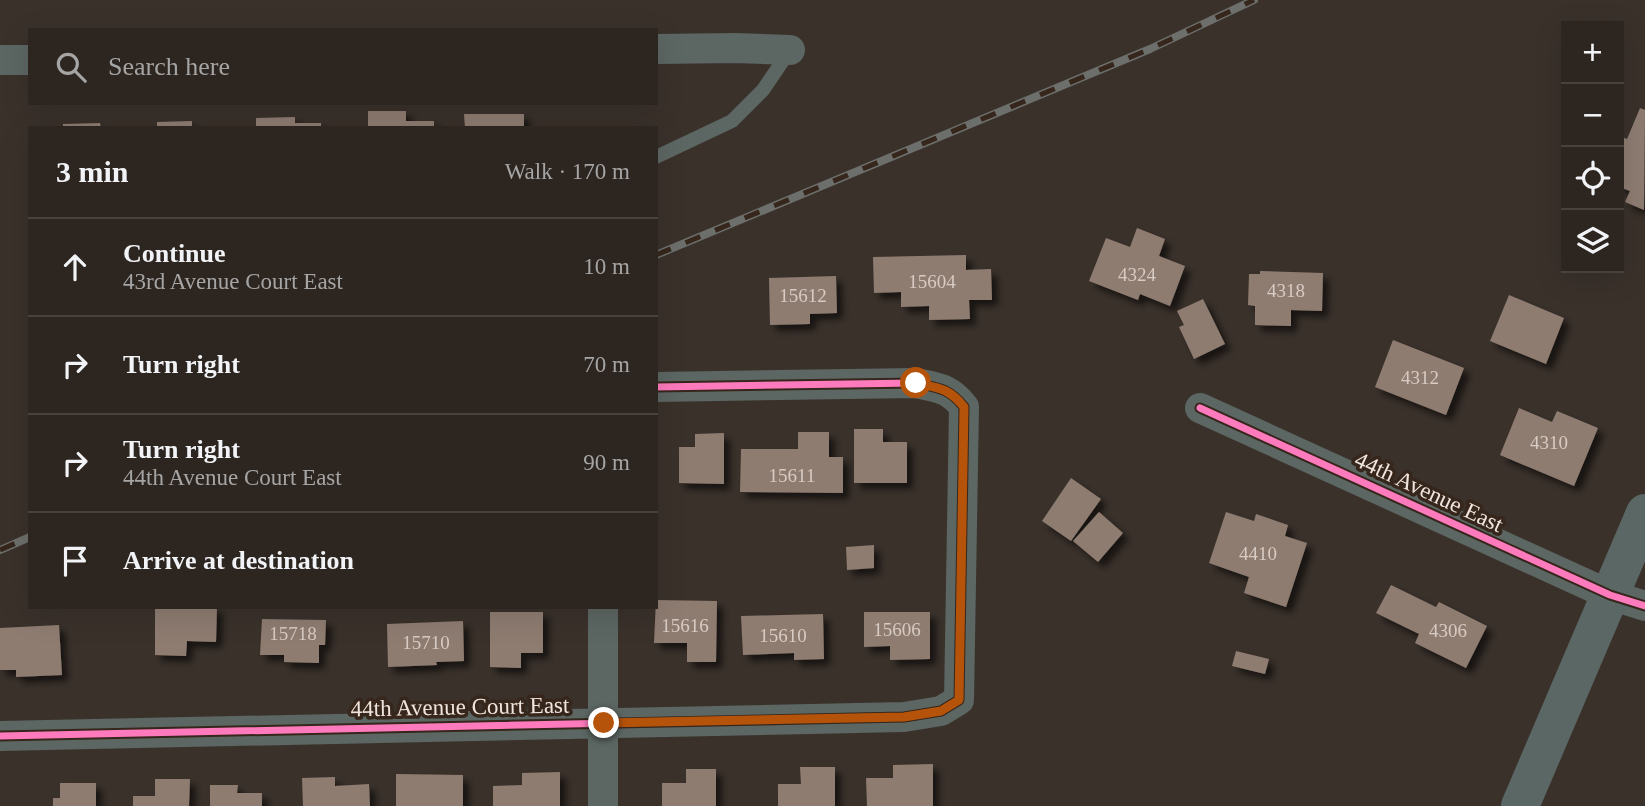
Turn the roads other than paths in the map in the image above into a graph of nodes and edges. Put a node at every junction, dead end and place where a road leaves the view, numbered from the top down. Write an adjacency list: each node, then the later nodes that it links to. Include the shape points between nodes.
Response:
1 (658, 49): 2 (street)
2 (790, 50): 5 (lane, via 763,90 732,121)
3 (0, 60): 4 (street)
4 (28, 60)
5 (658, 156)
6 (658, 387): 11 (street, 44th Avenue Court East, via 916,383 953,394 964,407 959,700 941,711 904,717)
7 (1200, 408): 9 (street, 44th Avenue East)
8 (1645, 513): 9 (main road)
9 (1627, 601): 14 (main road)
10 (603, 609): 11 (street)
11 (604, 723): 12 (street, 44th Avenue Court East); 13 (street)
12 (0, 736)
13 (603, 806)
14 (1520, 806)

